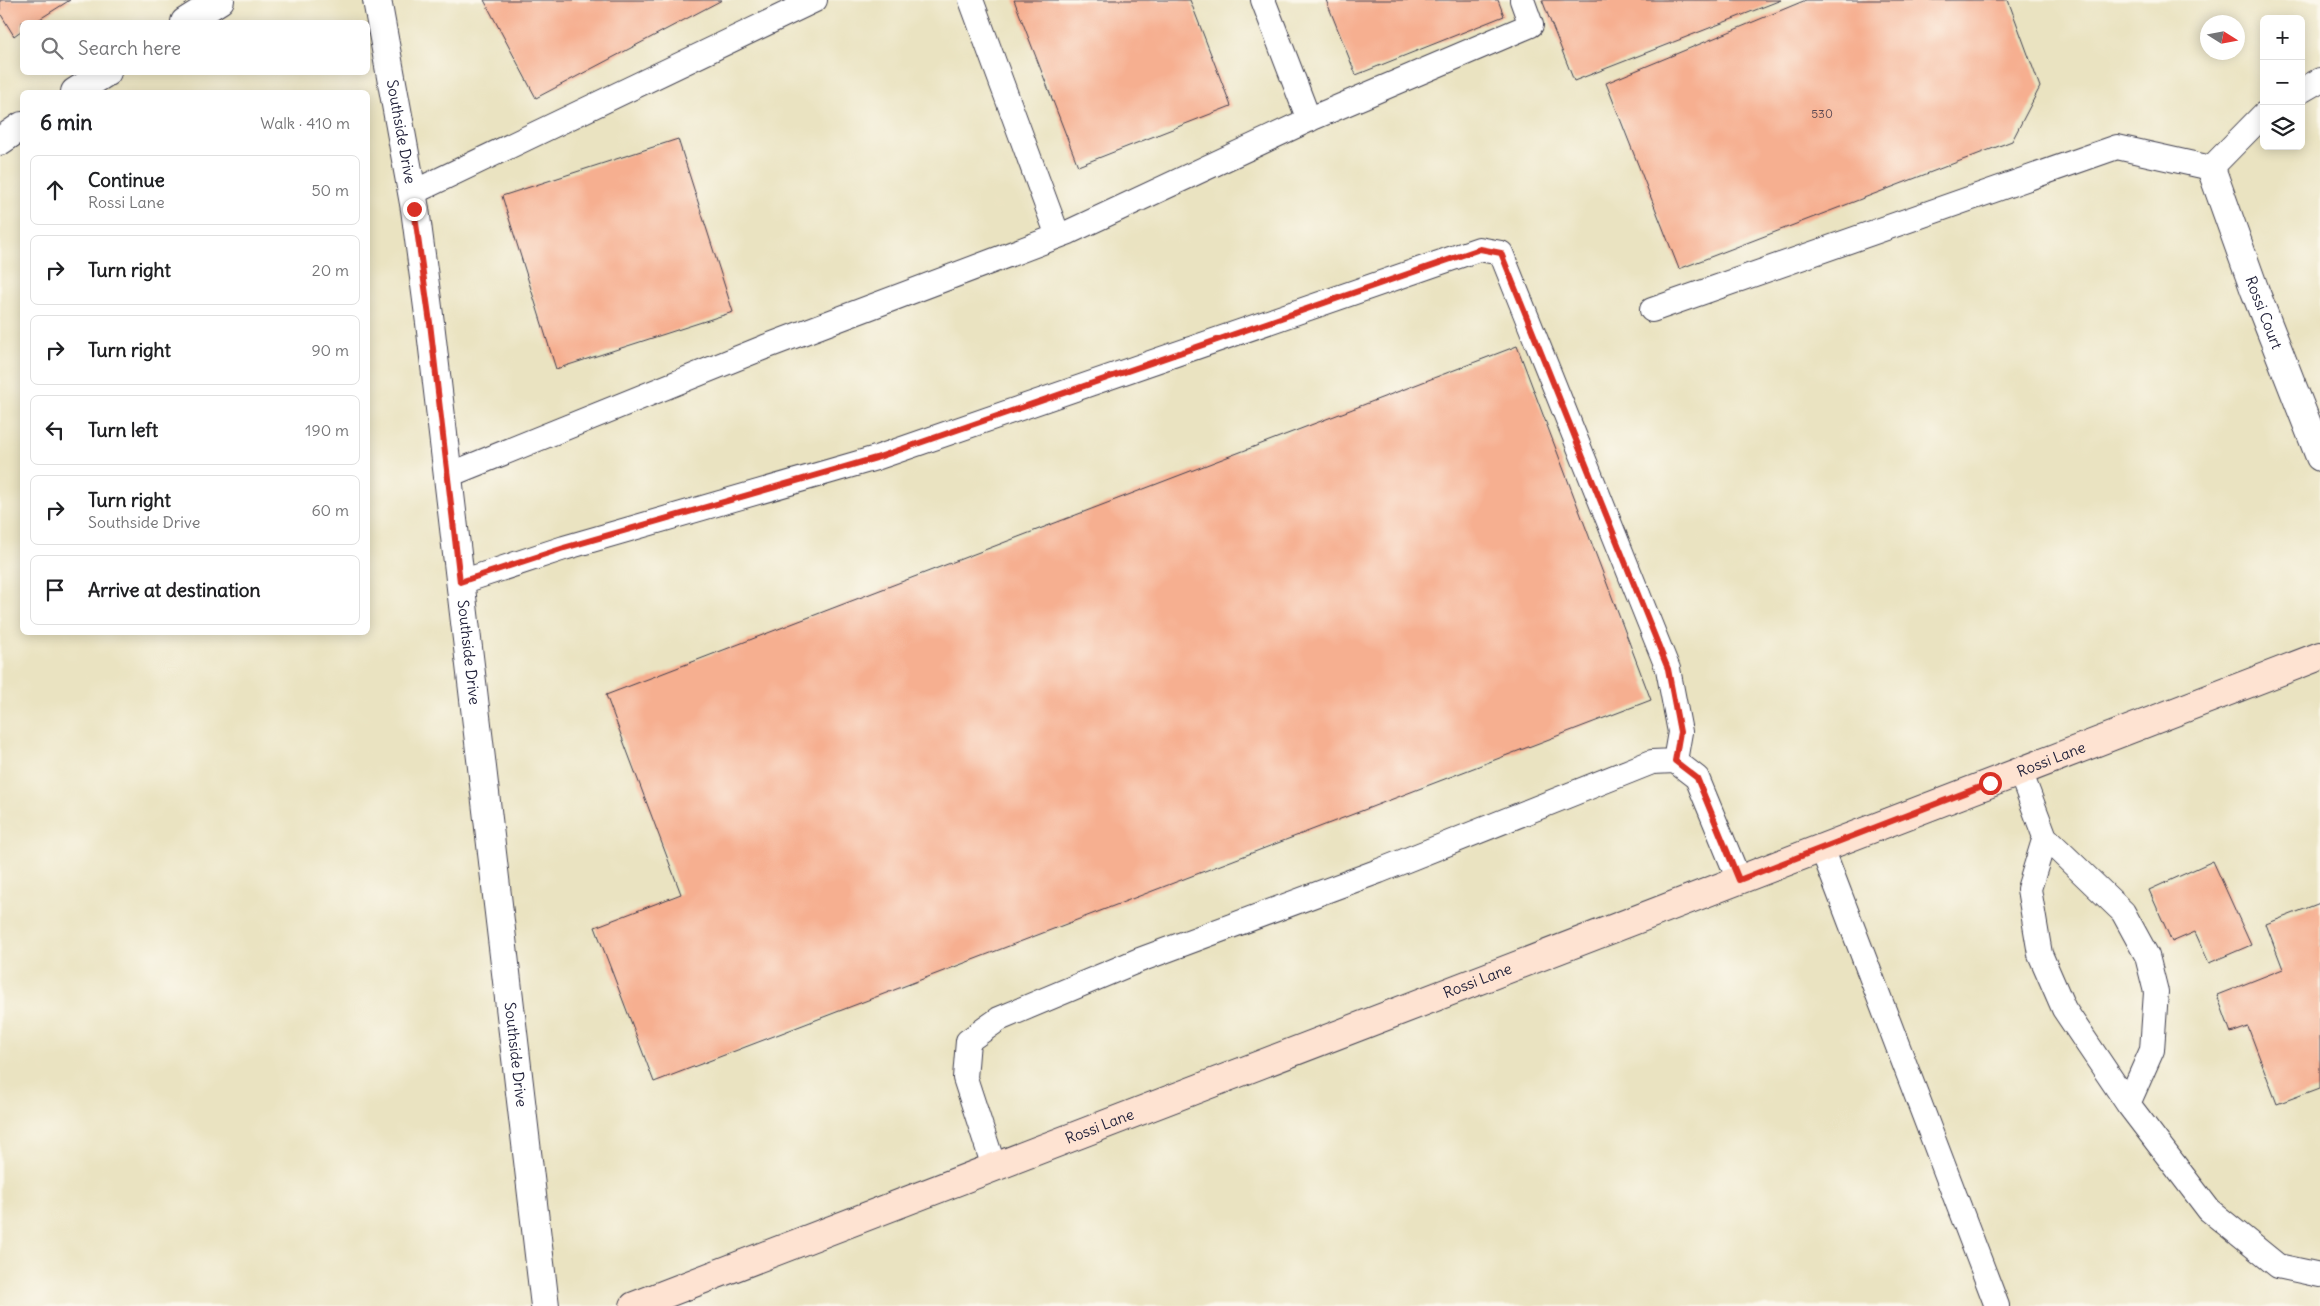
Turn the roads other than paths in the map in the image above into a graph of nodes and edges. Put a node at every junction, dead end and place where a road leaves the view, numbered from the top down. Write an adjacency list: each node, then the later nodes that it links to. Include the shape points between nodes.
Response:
1 (220, 0): 7 (street)
2 (377, 0): 17 (street, Southside Drive)
3 (815, 0): 17 (lane)
4 (971, 0): 18 (lane)
5 (1262, 0): 13 (lane)
6 (1522, 0): 13 (lane, via 1532,25)
7 (188, 20)
8 (102, 75): 11 (street)
9 (2320, 80): 10 (lane)
10 (2305, 89)
11 (79, 90)
12 (2260, 118): 16 (lane)
13 (1309, 120): 18 (lane)
14 (20, 127): 15 (street)
15 (0, 141)
16 (2211, 168): 19 (lane, via 2117,147); 20 (street, Rossi Court)
17 (412, 193): 21 (street, Southside Drive)
18 (1058, 236): 21 (lane, via 765,347)
19 (1652, 310)
20 (2320, 457)
21 (448, 476): 22 (street, Southside Drive)
22 (460, 582): 24 (lane, via 564,548 876,458 1480,249 1501,253 1668,669 1680,732); 32 (street, Southside Drive)
23 (2320, 656): 25 (street, Rossi Lane)
24 (1675, 761): 28 (lane, via 1697,778); 30 (lane, via 1652,762 1379,871 1136,961 999,1019 968,1041 965,1078)
25 (2020, 772): 26 (lane); 27 (street, Rossi Lane)
26 (2045, 837): 29 (lane, via 2029,890 2040,954 2064,1009); 29 (lane, via 2123,912 2148,956 2156,992 2152,1050)
27 (1822, 848): 28 (street, Rossi Lane); 34 (lane)
28 (1739, 880): 30 (street, Rossi Lane)
29 (2128, 1104): 31 (lane, via 2209,1210 2278,1266)
30 (994, 1167): 33 (street, Rossi Lane)
31 (2320, 1275)
32 (545, 1306)
33 (634, 1306)
34 (1997, 1306)

